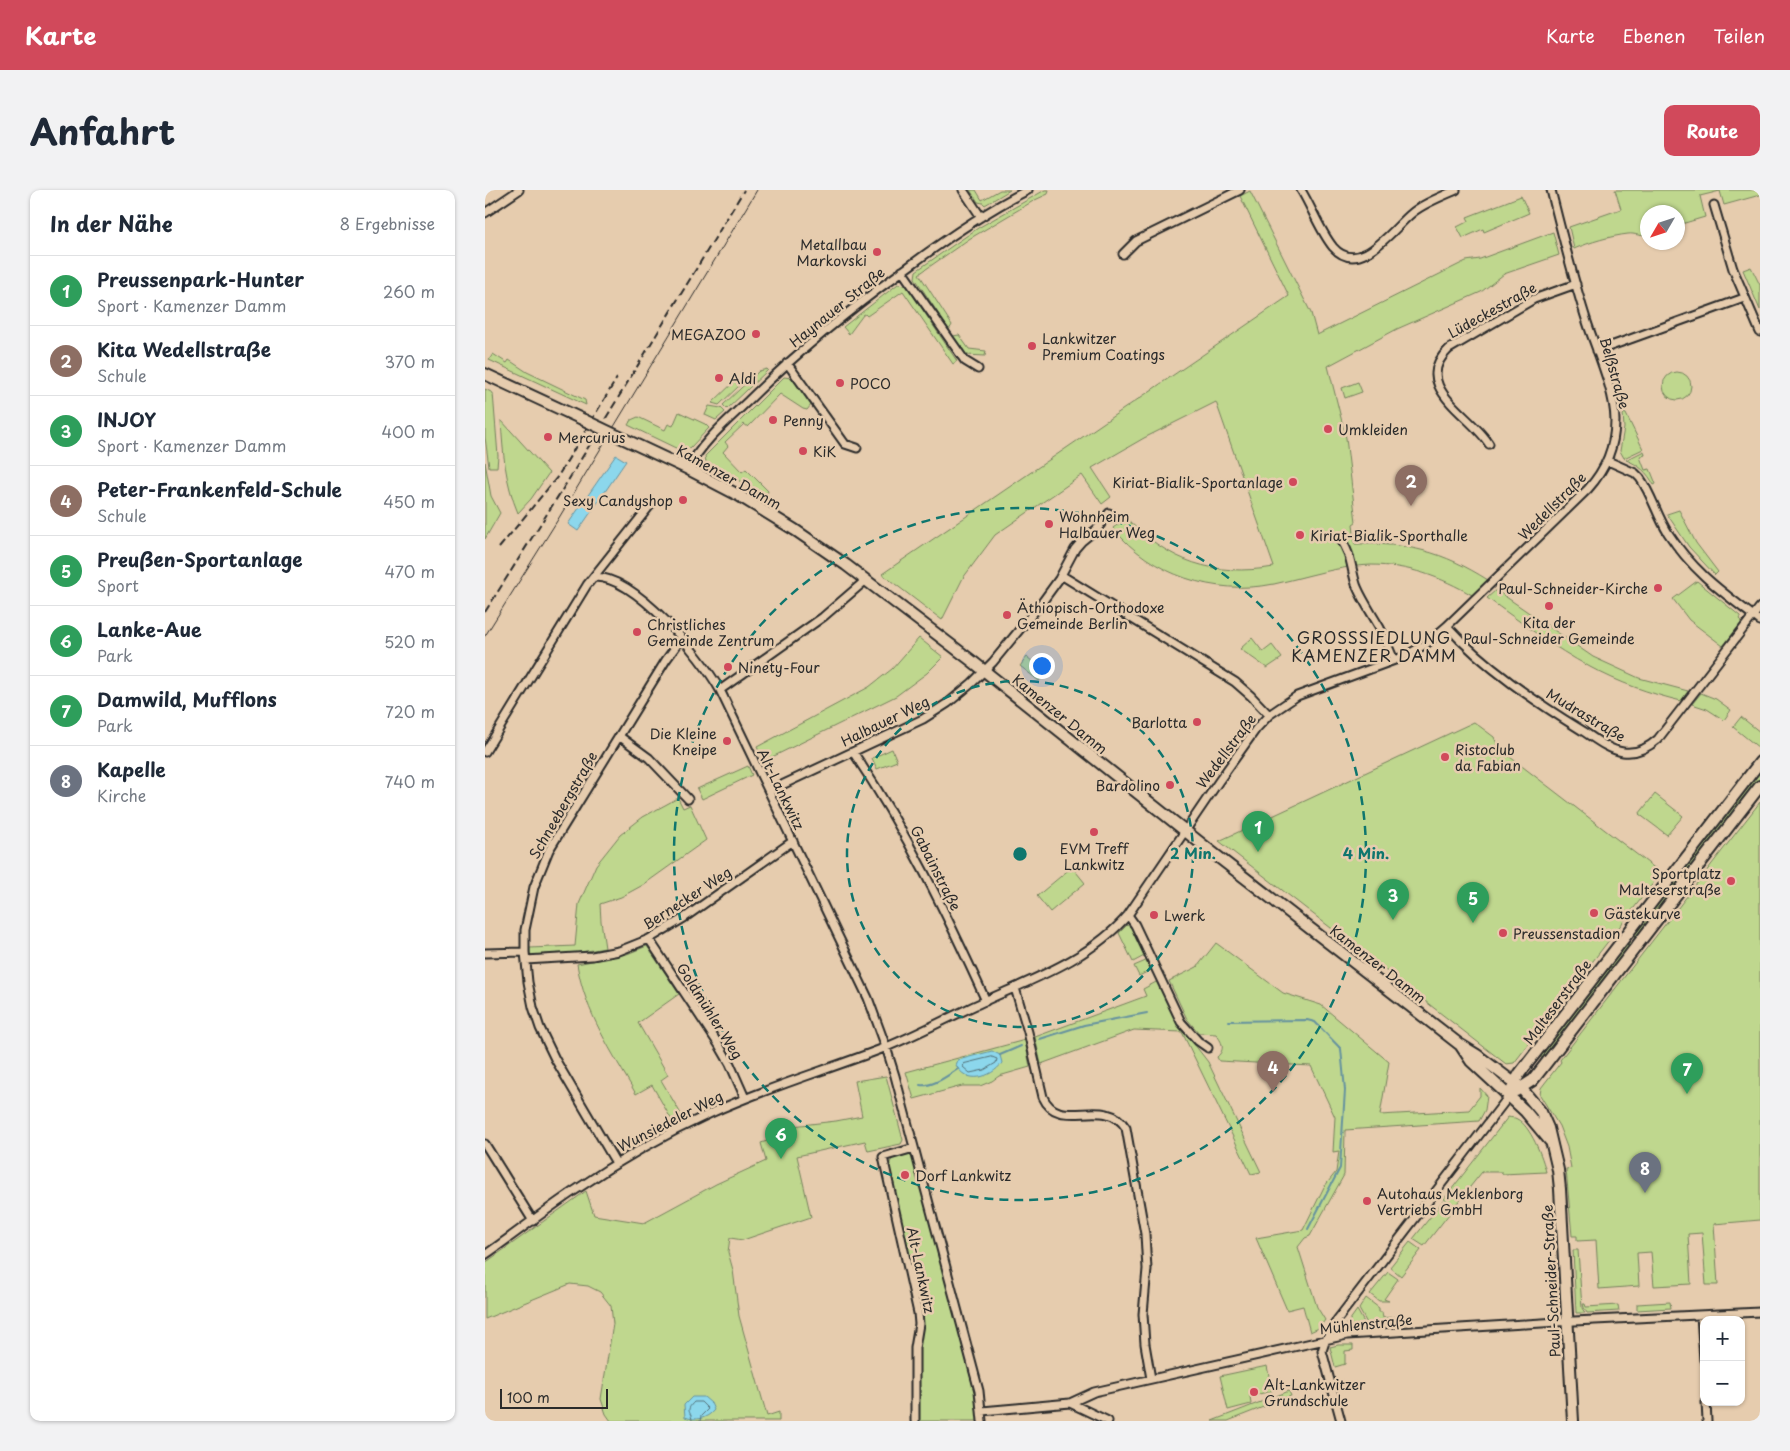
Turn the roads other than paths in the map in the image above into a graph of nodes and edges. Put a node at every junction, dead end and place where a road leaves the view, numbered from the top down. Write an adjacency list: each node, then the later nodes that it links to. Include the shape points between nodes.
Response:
1 (519, 190): 9 (street)
2 (963, 190): 10 (street)
3 (1027, 190): 10 (street, Haynauer Straße)
4 (1240, 190): 11 (street, via 1136,241)
5 (1456, 190): 7 (street, via 1415,211 1378,246 1355,256 1343,254 1333,246)
6 (1551, 190): 13 (street, Belßstraße)
7 (1303, 191)
8 (1714, 204): 14 (street)
9 (485, 213)
10 (981, 217): 12 (street, Haynauer Straße)
11 (1123, 254)
12 (902, 271): 17 (street, Haynauer Straße); 18 (street, Haynauer Straße, via 965,361)
13 (1576, 284): 16 (street, Belßstraße); 20 (street, Lüdeckestraße, via 1534,298 1449,349 1441,358 1436,375 1440,391 1483,433)
14 (1744, 298): 15 (street); 16 (street)
15 (1760, 332)
16 (1597, 351): 22 (street, Belßstraße, via 1615,411 1614,438)
17 (787, 363): 21 (street, Haynauer Straße, via 845,444); 23 (street, Haynauer Straße, via 718,430 694,457)
18 (978, 369)
19 (485, 374): 23 (main road, Kamenzer Damm, bridge)
20 (1489, 444)
21 (857, 448)
22 (1608, 461): 31 (street, via 1640,478 1667,532 1689,562); 33 (street, Wedellstraße, via 1588,490)
23 (688, 469): 29 (main road, Kamenzer Damm, via 776,518)
24 (652, 503): 28 (street)
25 (1109, 513): 27 (street, Halbauer Weg, via 1099,528 1075,549)
26 (1341, 539): 35 (street, via 1349,554 1361,596)
27 (1061, 575): 36 (street, Halbauer Weg); 38 (street, via 1235,682)
28 (595, 577): 34 (street, Alt-Lankwitz, via 611,579 635,595); 40 (street)
29 (867, 580): 36 (main road, Kamenzer Damm); 37 (street, via 823,617)
30 (1760, 607): 31 (street, Mudrastraße)
31 (1753, 616): 32 (street); 33 (street, Mudrastraße, via 1658,739 1633,753 1608,747 1560,717 1511,682)
32 (1760, 622)
33 (1447, 626): 35 (street, Wedellstraße, via 1426,644)
34 (682, 638): 37 (street, Alt-Lankwitz); 39 (street, Schneebergstraße)
35 (1394, 660): 38 (street, Wedellstraße, via 1297,696)
36 (984, 671): 41 (street, Halbauer Weg, via 930,715); 46 (main road, Kamenzer Damm)
37 (720, 690): 44 (street, Alt-Lankwitz)
38 (1269, 715): 46 (street, Wedellstraße)
39 (619, 736): 45 (street, via 649,758); 52 (street, Schneebergstraße, via 545,858 528,910)
40 (485, 752)
41 (853, 752): 44 (street, Halbauer Weg); 56 (street, Gabainstraße, via 900,825)
42 (1760, 762): 49 (main road, Malteserstraße)
43 (1760, 786): 51 (main road, Malteserstraße)
44 (769, 791): 47 (street, Alt-Lankwitz)
45 (688, 798)
46 (1184, 830): 48 (street, Wedellstraße); 57 (main road, Kamenzer Damm)
47 (793, 841): 50 (street, Bernecker Weg); 58 (street, Alt-Lankwitz, via 867,998)
48 (1128, 915): 55 (street, Wedellstraße, via 1090,949); 59 (street, via 1181,1022)
49 (1626, 935): 51 (main road); 60 (main road, Malteserstraße)
50 (649, 939): 54 (street, Bernecker Weg, via 592,956); 62 (street, Goldmühler Weg, via 719,1045)
51 (1638, 944): 60 (main road, Malteserstraße, via 1533,1080)
52 (525, 952): 53 (street); 54 (street, Schneebergstraße)
53 (485, 953)
54 (526, 960): 66 (street, Schneebergstraße, via 530,993 545,1040)
55 (1015, 988): 56 (street, Wedellstraße); 73 (street, via 1043,1097 1048,1105 1064,1114 1110,1114 1126,1128 1145,1234 1147,1269 1143,1314)
56 (986, 1001): 58 (street, Wedellstraße)
57 (1459, 1044): 60 (main road, Kamenzer Damm); 61 (main road, Kamenzer Damm, via 1471,1061)
58 (886, 1047): 62 (street, Wunsiedeler Weg); 65 (street, Alt-Lankwitz)
59 (1208, 1048)
60 (1518, 1085): 61 (main road, Malteserstraße); 63 (main road, Paul-Schneider-Straße, via 1541,1112)
61 (1509, 1096): 63 (main road, Paul-Schneider-Straße); 72 (street, Malteserstraße)
62 (745, 1098): 66 (street, Wunsiedeler Weg)
63 (1550, 1142): 71 (main road, Paul-Schneider-Straße, via 1560,1189)
64 (485, 1144): 67 (street)
65 (914, 1148): 76 (street, Alt-Lankwitz); 77 (street, Alt-Lankwitz, via 883,1157 919,1318 915,1348)
66 (616, 1163): 67 (street, Wunsiedeler Weg)
67 (533, 1221): 68 (street, Wunsiedeler Weg)
68 (485, 1255)
69 (1760, 1312): 70 (street, Mühlenstraße)
70 (1701, 1315): 71 (street, Mühlenstraße)
71 (1567, 1322): 72 (street, Mühlenstraße); 81 (main road, Paul-Schneider-Straße)
72 (1325, 1339): 73 (street, Mühlenstraße); 80 (street, via 1322,1351)
73 (1151, 1379): 74 (street, Mühlenstraße, via 1094,1392)
74 (1070, 1404): 76 (street, Mühlenstraße); 79 (street)
75 (1706, 1406): 82 (street)
76 (982, 1411): 78 (street, Alt-Lankwitz)
77 (915, 1421)
78 (982, 1421)
79 (1108, 1421)
80 (1341, 1421)
81 (1573, 1421)
82 (1707, 1421)

